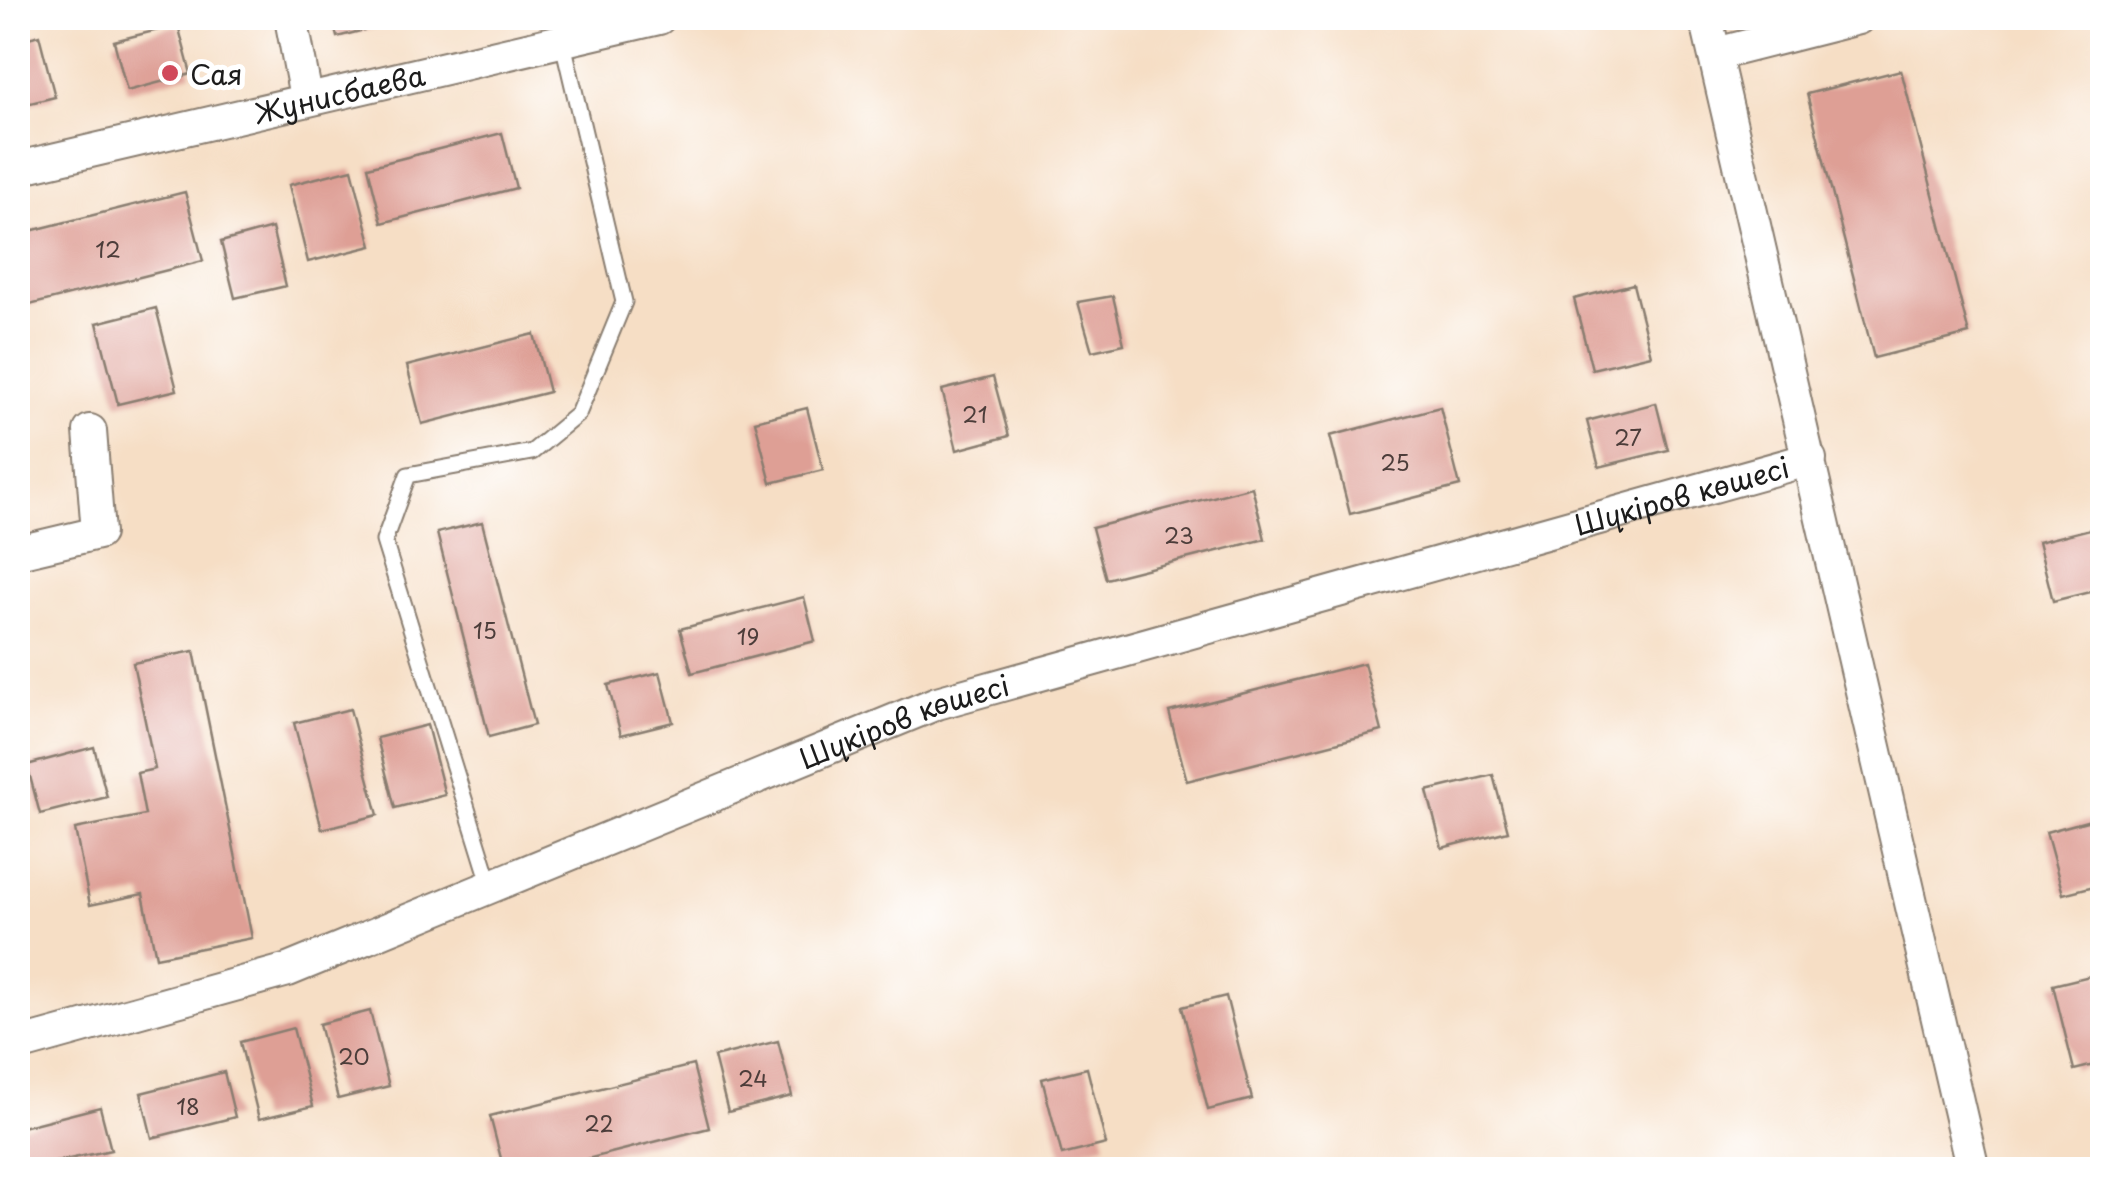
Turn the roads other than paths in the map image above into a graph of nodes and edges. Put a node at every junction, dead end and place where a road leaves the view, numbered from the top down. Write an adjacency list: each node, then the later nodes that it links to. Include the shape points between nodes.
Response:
1 (291, 18): 7 (street)
2 (659, 18): 5 (street, Жунисбаева)
3 (1706, 18): 6 (street)
4 (1858, 18): 6 (street)
5 (562, 40): 7 (street, Жунисбаева); 12 (lane, via 624,302 578,414 532,452 408,475 384,541)
6 (1716, 54): 10 (street)
7 (306, 98): 8 (street, Жунисбаева)
8 (18, 168)
9 (90, 431): 11 (street, via 98,533)
10 (1810, 459): 12 (street, Шүкіров көшесі, via 937,702); 14 (street)
11 (18, 552)
12 (491, 886): 13 (street, Шүкіров көшесі, via 288,970)
13 (18, 1045)
14 (1973, 1170)

